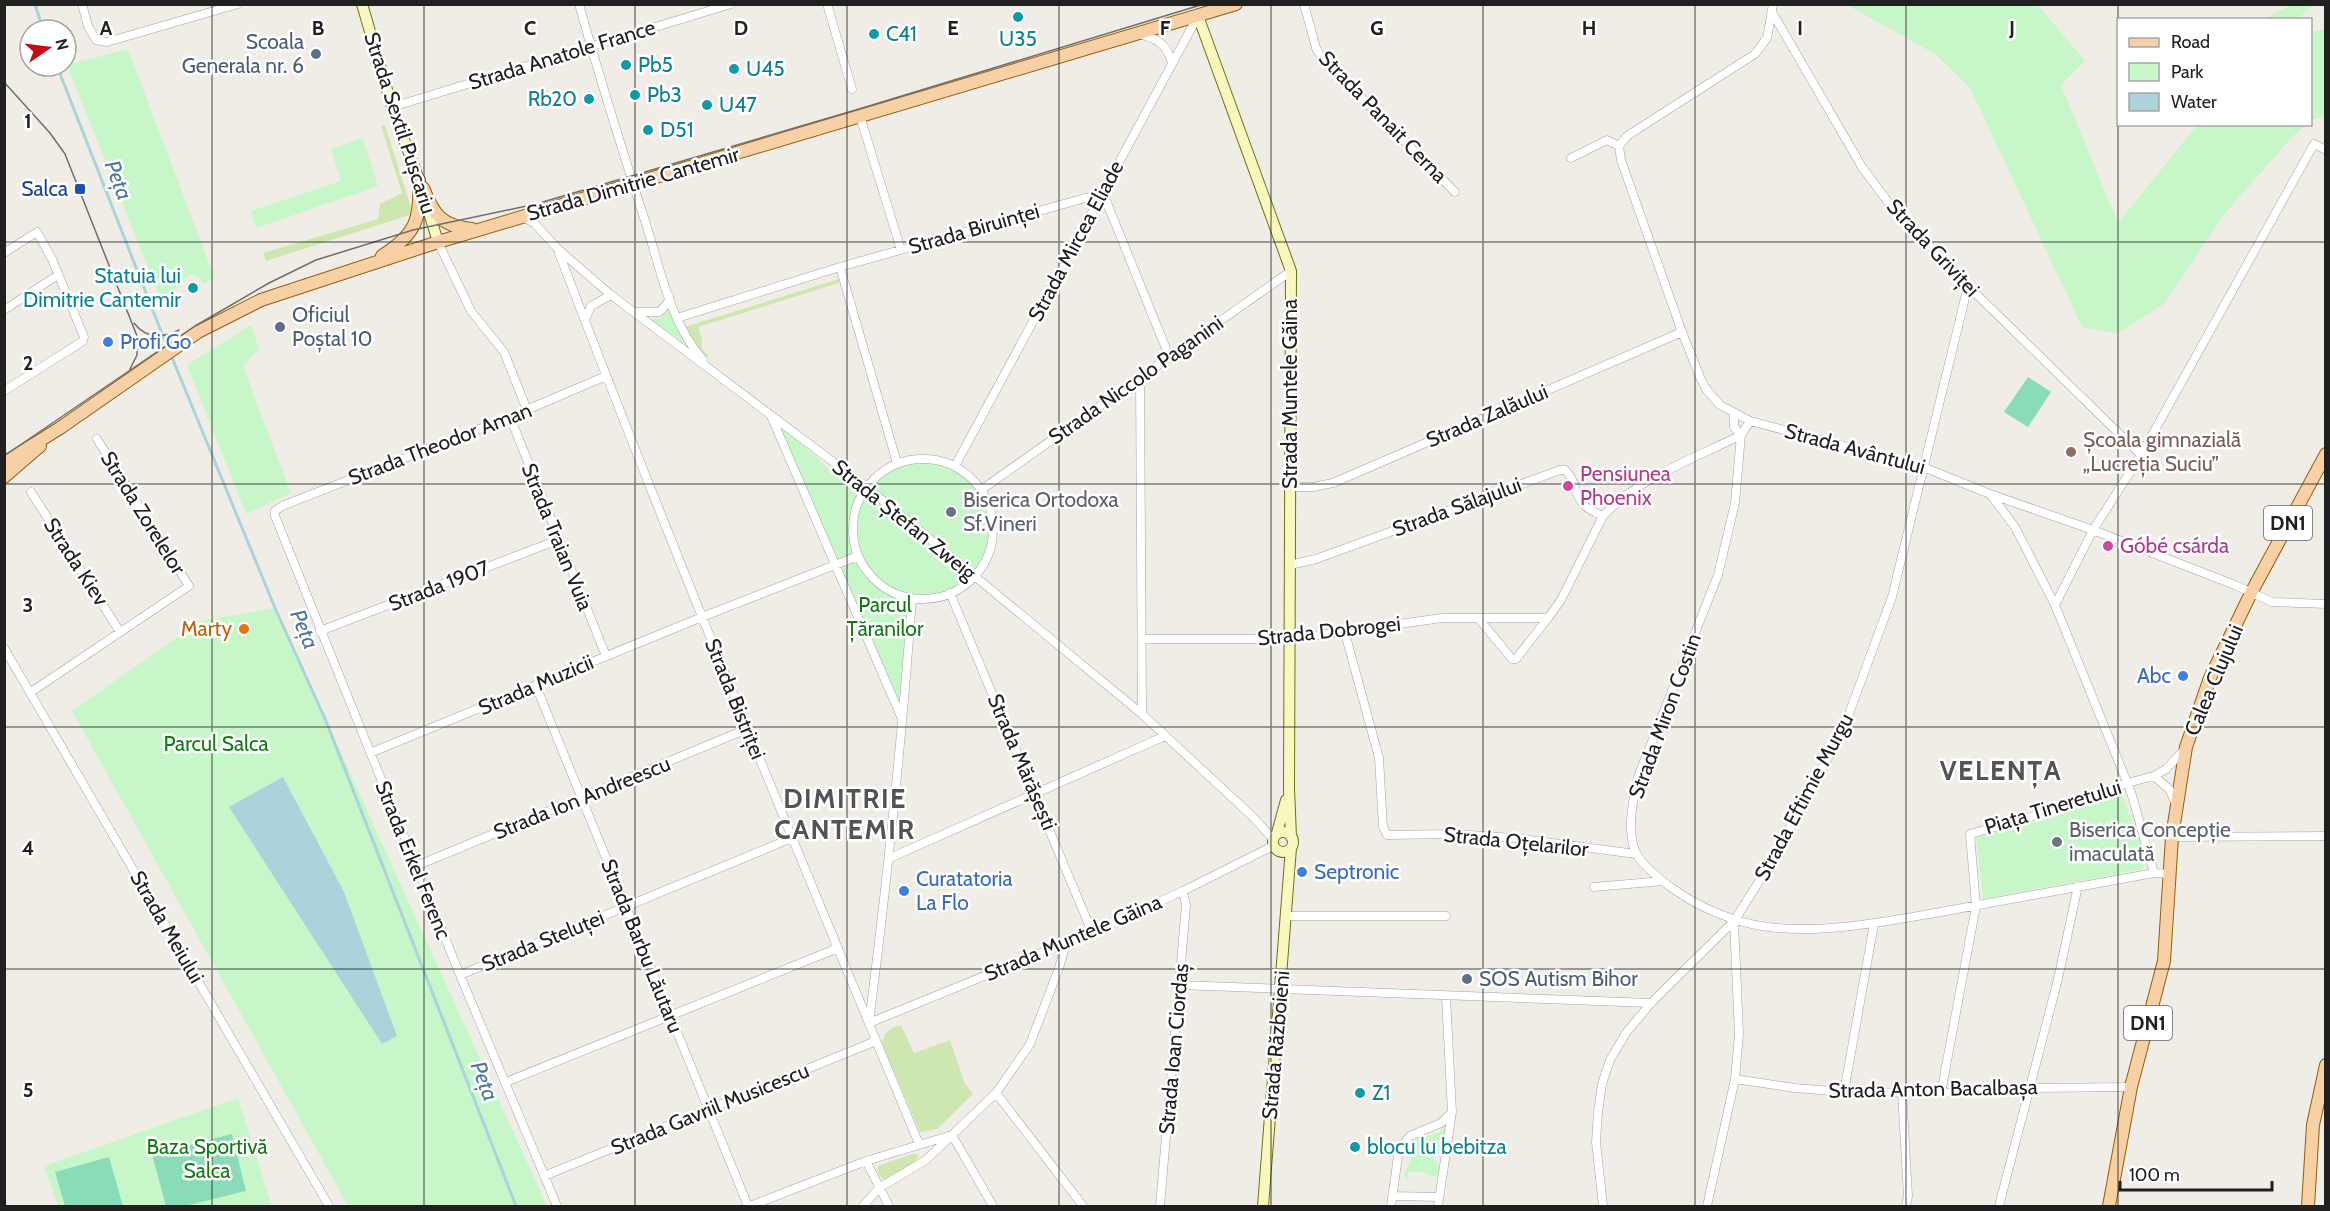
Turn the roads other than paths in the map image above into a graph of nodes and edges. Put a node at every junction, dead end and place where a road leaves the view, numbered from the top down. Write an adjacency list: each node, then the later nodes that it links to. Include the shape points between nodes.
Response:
1 (82, 4): 2 (street, via 92,34 96,40 107,42)
2 (238, 4)
3 (362, 4): 15 (street, Strada Sextil Pușcariu)
4 (579, 4): 12 (street)
5 (731, 4): 12 (street, Strada Anatole France)
6 (827, 4): 14 (street)
7 (1236, 4): 10 (main road, Strada Dimitrie Cantemir)
8 (1304, 4): 22 (street, Strada Panait Cerna, via 1322,58)
9 (1772, 8): 17 (street, via 1767,38 1755,54 1627,135); 34 (street, Strada Griviței, via 1862,167 1888,201)
10 (1198, 16): 11 (main road, Strada Dimitrie Cantemir); 13 (street, Strada Mircea Eliade); 32 (street, Strada Muntele Găina)
11 (1138, 34): 13 (street, via 1162,43); 16 (main road, Strada Dimitrie Cantemir)
12 (591, 46): 15 (street, Strada Anatole France); 21 (street)
13 (1172, 64): 23 (street, Strada Mircea Eliade)
14 (852, 89)
15 (393, 107): 20 (street, Strada Sextil Pușcariu)
16 (860, 116): 21 (main road, Strada Dimitrie Cantemir); 27 (street)
17 (1618, 146): 19 (street, via 1607,140); 41 (street, Strada Avântului)
18 (2325, 150): 56 (street, via 2314,144)
19 (1571, 158)
20 (419, 180): 25 (main road, via 440,219 455,227); 26 (street, Strada Sextil Pușcariu); 30 (main road, via 418,218 413,230)
21 (633, 185): 24 (main road, Strada Dimitrie Cantemir); 36 (street)
22 (1455, 192)
23 (1103, 193): 27 (street, Strada Biruinței); 42 (street); 59 (street, Strada Mircea Eliade)
24 (523, 217): 25 (main road, Strada Dimitrie Cantemir); 28 (street, Strada Ștefan Zweig)
25 (479, 230): 26 (main road, Strada Dimitrie Cantemir)
26 (438, 242): 30 (main road, Strada Dimitrie Cantemir); 47 (street, via 471,311 504,352)
27 (901, 249): 31 (street, Strada Biruinței)
28 (559, 250): 35 (street, Strada Ștefan Zweig); 40 (street, Strada Bistriței)
29 (4, 253): 33 (street, via 37,232)
30 (370, 263): 52 (main road, Strada Dimitrie Cantemir, via 261,300 214,323)
31 (840, 267): 39 (street, Strada Biruinței); 58 (street)
32 (1291, 271): 42 (street, Strada Niccolo Paganini); 63 (street, Strada Muntele Găina)
33 (58, 275): 37 (street); 46 (street, via 83,332 82,341)
34 (1968, 286): 56 (street, Strada Griviței); 60 (street, Strada Eftimie Murgu)
35 (611, 295): 38 (street, Strada Ștefan Zweig); 40 (street, via 591,306)
36 (669, 295): 38 (street, via 668,303 659,312); 39 (street)
37 (4, 310)
38 (633, 311): 43 (street, Strada Ștefan Zweig)
39 (677, 318): 43 (street, via 690,345)
40 (585, 320): 44 (street, Strada Bistriței)
41 (1682, 332): 49 (street, Strada Avântului, via 1706,389); 63 (street, Strada Zalăului, via 1333,483)
42 (1169, 356): 45 (street, Strada Niccolo Paganini)
43 (710, 368): 48 (street, Strada Ștefan Zweig)
44 (606, 376): 47 (street, Strada Theodor Aman); 80 (street, Strada Bistriței)
45 (1140, 377): 64 (street, Strada Niccolo Paganini); 86 (street)
46 (4, 391)
47 (527, 410): 50 (street, Strada Theodor Aman)
48 (771, 414): 62 (street, Strada Ștefan Zweig); 72 (street)
49 (1734, 414): 51 (street, Strada Avântului); 53 (street, Strada Miron Costin, via 1734,427)
50 (510, 417): 67 (street, Strada Theodor Aman); 70 (street, Strada Traian Vuia)
51 (1750, 421): 53 (street, Strada Miron Costin); 60 (street, Strada Avântului)
52 (60, 429): 57 (main road, Strada Dimitrie Cantemir); 61 (main road, Strada Dimitrie Cantemir)
53 (1741, 435): 68 (street, via 1624,495); 109 (street, Strada Miron Costin, via 1735,503 1718,575 1638,777 1631,822)
54 (97, 439): 84 (street, Strada Zorelelor, via 189,586)
55 (2325, 454): 76 (main road, Calea Clujului / DN1)
56 (2141, 455): 69 (street)
57 (4, 463)
58 (897, 463): 59 (street, via 926,458); 62 (street)
59 (955, 466): 64 (street)
60 (1923, 467): 66 (street, Strada Avântului); 123 (street, Strada Eftimie Murgu, via 1892,597 1843,730)
61 (4, 477)
62 (866, 487): 71 (street, via 853,522); 74 (street, Strada Ștefan Zweig)
63 (1289, 487): 73 (street, Strada Muntele Găina)
64 (981, 490): 74 (street, via 991,514 992,534 988,552)
65 (31, 492): 84 (street, Strada Kiev)
66 (1990, 494): 69 (street, Strada Avântului); 79 (street, via 2015,527)
67 (276, 511): 83 (street, Strada Erkel Ferenc, via 276,521)
68 (1603, 516): 73 (street, Strada Sălajului, via 1585,506 1570,474 1560,470); 81 (street)
69 (2093, 530): 76 (street, Strada Avântului); 79 (street)
70 (558, 540): 83 (street, Strada 1907); 89 (street, Strada Traian Vuia)
71 (858, 556): 72 (street); 77 (street, via 876,582)
72 (835, 565): 80 (street); 93 (street)
73 (1290, 565): 87 (street, Strada Muntele Găina)
74 (974, 576): 75 (street); 92 (street, Strada Ștefan Zweig)
75 (950, 593): 77 (street); 101 (street, Strada Mărășești)
76 (2251, 593): 78 (street, Strada Avântului, via 2272,602); 96 (main road, Calea Clujului / DN1, via 2210,678)
77 (912, 598): 93 (street)
78 (2325, 604)
79 (2055, 605): 99 (street)
80 (702, 617): 89 (street, Strada Muzicii); 94 (street, Strada Bistriței)
81 (1548, 618): 82 (street, Strada Dobrogei); 82 (street, via 1516,659)
82 (1479, 619): 85 (street, Strada Dobrogei, via 1442,618)
83 (320, 631): 97 (street, Strada Erkel Ferenc)
84 (120, 632): 91 (street)
85 (1345, 633): 87 (street, Strada Dobrogei); 109 (street, Strada Oțelarilor, via 1379,758 1383,827 1387,835 1514,838)
86 (1142, 639): 87 (street, Strada Dobrogei); 92 (street)
87 (1291, 639): 100 (street, Strada Muntele Găina)
88 (6, 653): 91 (street, Strada Meiului)
89 (606, 656): 90 (street, Strada Muzicii)
90 (536, 686): 97 (street, Strada Muzicii); 102 (street, Strada Barbu Lăutaru)
91 (31, 692): 154 (street, Strada Meiului)
92 (1142, 714): 95 (street, Strada Ștefan Zweig)
93 (903, 722): 110 (street)
94 (747, 729): 102 (street, Strada Ion Andreescu); 106 (street, Strada Bistriței)
95 (1166, 736): 101 (street); 107 (street, Strada Ștefan Zweig)
96 (2186, 747): 98 (street, Piața Tineretului); 103 (main road, Calea Clujului / DN1)
97 (370, 753): 111 (street, Strada Erkel Ferenc)
98 (2154, 776): 99 (street, Piața Tineretului); 103 (street, via 2170,790)
99 (2127, 783): 112 (street); 119 (street, Piața Tineretului, via 1970,834)
100 (1289, 788): 107 (street, Strada Muntele Găina); 108 (street, Strada Muntele Găina)
101 (1036, 794): 110 (street); 125 (street, Strada Mărășești)
102 (582, 798): 111 (street, Strada Ion Andreescu); 120 (street, Strada Barbu Lăutaru)
103 (2177, 808): 105 (main road, Calea Clujului / DN1)
104 (2325, 836): 105 (street)
105 (2172, 837): 113 (main road, Calea Clujului / DN1)
106 (792, 838): 120 (street, Strada Steluței); 127 (street, Strada Bistriței)
107 (1275, 842): 108 (street, Strada Muntele Găina, via 1283,852); 108 (street, via 1283,832); 115 (street, Strada Războieni); 118 (street, Strada Muntele Găina)
108 (1291, 842): 115 (street, Strada Războieni)
109 (1636, 854): 114 (street)
110 (890, 858): 134 (street)
111 (416, 866): 128 (street, Strada Erkel Ferenc)
112 (2154, 873): 113 (street); 116 (street)
113 (2171, 874): 139 (main road, Calea Clujului / DN1, via 2164,961)
114 (1662, 881): 117 (street); 123 (street)
115 (1287, 883): 121 (street, Strada Războieni)
116 (2078, 886): 119 (street); 140 (street)
117 (1594, 887)
118 (1183, 891): 125 (street, Strada Muntele Găina); 129 (street, Strada Ioan Ciordaș, via 1186,905)
119 (1976, 906): 124 (street); 144 (street)
120 (626, 907): 128 (street, Strada Steluței); 133 (street, Strada Barbu Lăutaru)
121 (1286, 916): 122 (street); 130 (street, Strada Războieni)
122 (1446, 916)
123 (1734, 921): 124 (street, via 1778,928); 132 (street, Strada Eftimie Murgu); 137 (street, via 1739,1034)
124 (1874, 924): 141 (street)
125 (1092, 932): 126 (street, Strada Muntele Găina)
126 (1066, 943): 134 (street, Strada Muntele Găina); 143 (street, via 1030,1044)
127 (838, 948): 133 (street); 134 (street, Strada Bistriței)
128 (460, 975): 138 (street, Strada Erkel Ferenc)
129 (1180, 985): 130 (street); 161 (street, Strada Ioan Ciordaș)
130 (1281, 989): 131 (street); 162 (street, Strada Războieni)
131 (1446, 997): 132 (street); 146 (street)
132 (1652, 1003): 165 (street, Strada Eftimie Murgu, via 1626,1034 1610,1060 1602,1084 1596,1142)
133 (669, 1015): 138 (street); 145 (street, Strada Barbu Lăutaru)
134 (869, 1023): 135 (street, Strada Bistriței)
135 (876, 1041): 145 (street, Strada Gavriil Musicescu); 148 (street, Strada Bistriței)
136 (2325, 1065): 170 (main road, via 2313,1125)
137 (1735, 1079): 141 (street, Strada Anton Bacalbașa); 166 (street)
138 (506, 1082): 150 (street, Strada Erkel Ferenc)
139 (2131, 1087): 140 (street, Strada Anton Bacalbașa); 169 (main road, Calea Clujului / DN1)
140 (2029, 1088): 144 (street, Strada Anton Bacalbașa); 168 (street)
141 (1844, 1092): 142 (street, Strada Anton Bacalbașa)
142 (1902, 1092): 144 (street, Strada Anton Bacalbașa); 167 (street)
143 (996, 1093): 147 (street); 160 (street)
144 (1941, 1093)
145 (708, 1110): 150 (street, Strada Gavriil Musicescu); 156 (street, Strada Barbu Lăutaru)
146 (1452, 1112): 152 (street, via 1441,1123 1410,1136 1399,1149); 153 (street)
147 (951, 1135): 148 (street); 151 (street, via 926,1160); 159 (street)
148 (919, 1144): 149 (street)
149 (866, 1161): 151 (street); 156 (street)
150 (544, 1176): 155 (street, Strada Erkel Ferenc)
151 (879, 1188): 157 (street); 158 (street)
152 (1392, 1196): 153 (street); 163 (street)
153 (1439, 1197): 164 (street)
154 (329, 1206)
155 (557, 1206)
156 (749, 1206)
157 (863, 1206)
158 (889, 1206)
159 (993, 1206)
160 (1083, 1206)
161 (1160, 1206)
162 (1263, 1206)
163 (1391, 1206)
164 (1438, 1206)
165 (1603, 1206)
166 (1707, 1206)
167 (1906, 1206)
168 (2000, 1206)
169 (2109, 1206)
170 (2308, 1206)

